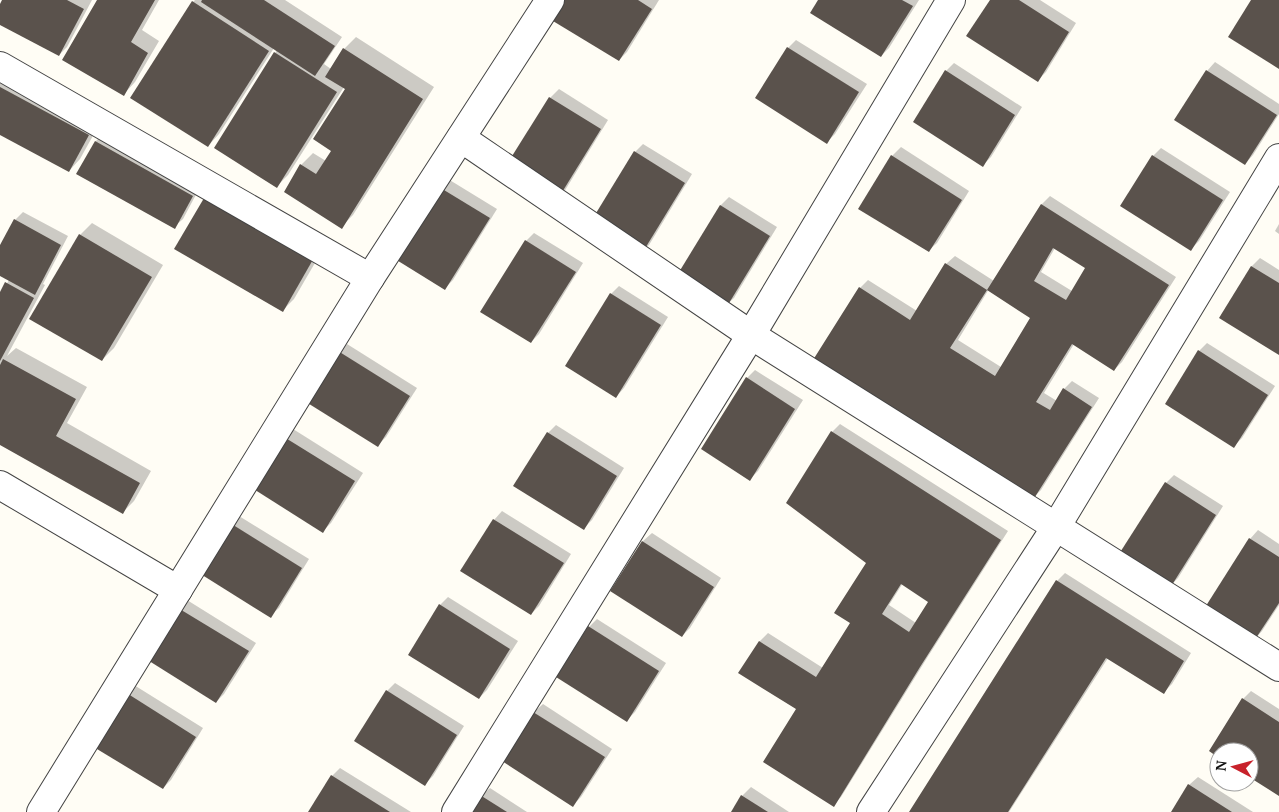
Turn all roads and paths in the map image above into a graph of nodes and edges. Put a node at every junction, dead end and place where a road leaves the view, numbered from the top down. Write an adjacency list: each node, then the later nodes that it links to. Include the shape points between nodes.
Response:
1 (550, 0): 4 (street)
2 (951, 0): 7 (street)
3 (0, 66): 6 (street)
4 (461, 138): 6 (street); 7 (street)
5 (1279, 158): 9 (street)
6 (370, 278): 10 (street)
7 (751, 334): 9 (street); 13 (street)
8 (0, 485): 10 (street)
9 (1056, 527): 11 (street); 14 (street)
10 (178, 590): 12 (street)
11 (1279, 667)
12 (41, 812)
13 (456, 812)
14 (871, 812)

